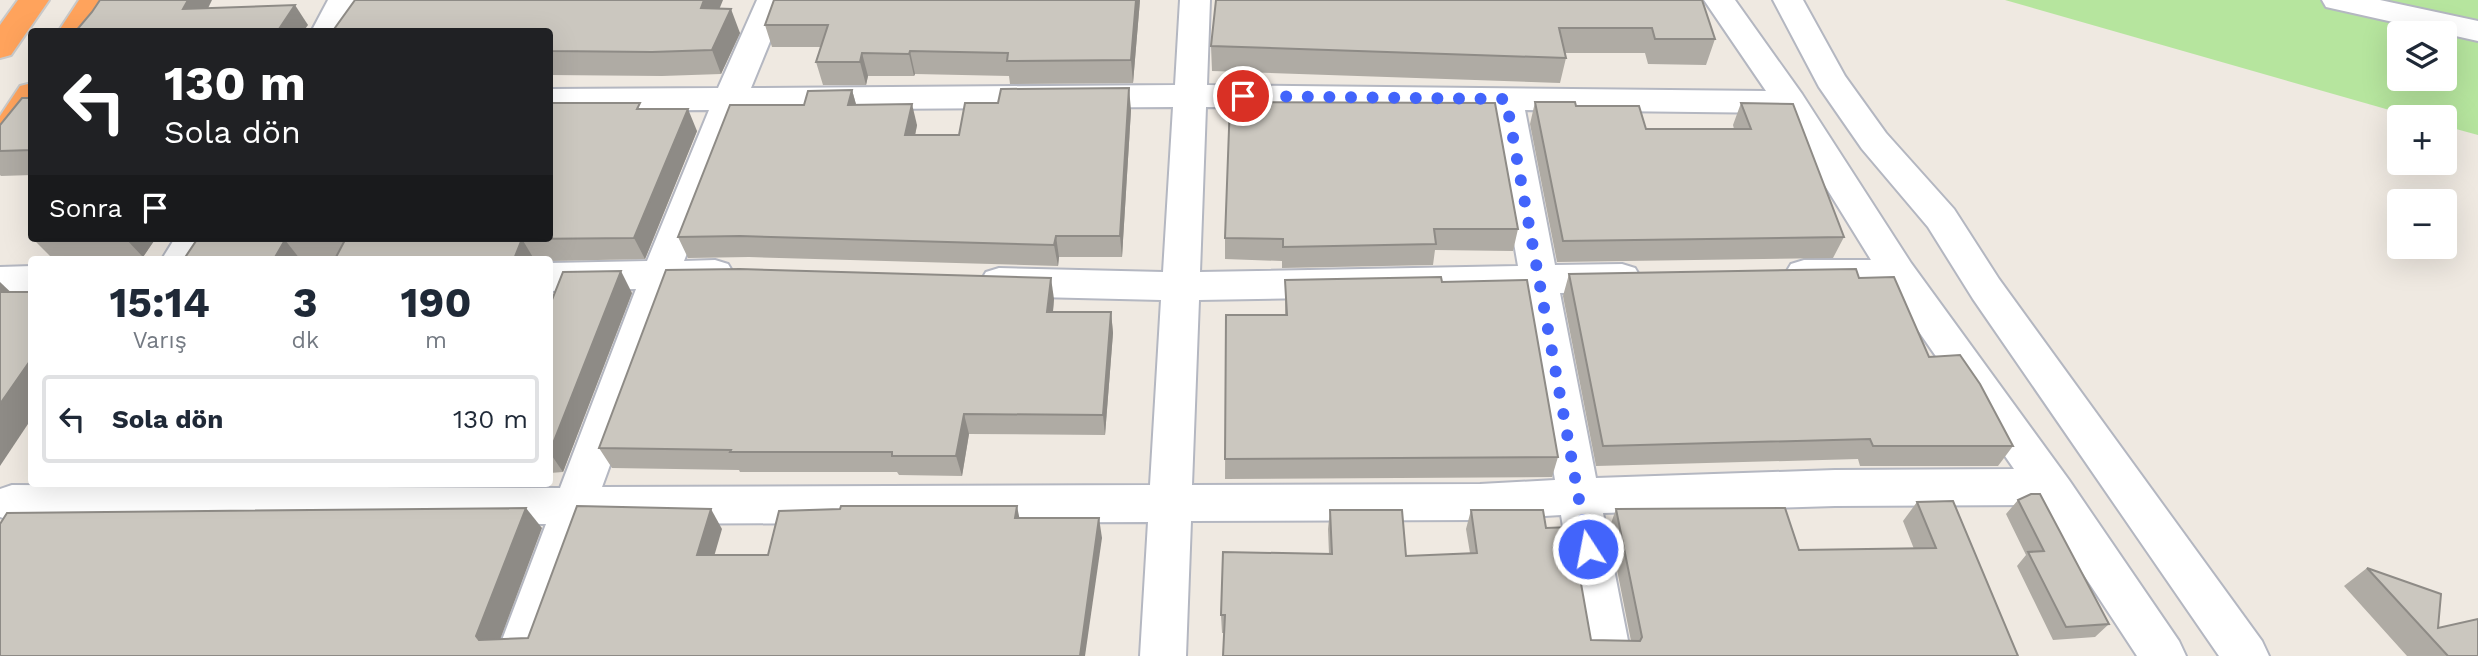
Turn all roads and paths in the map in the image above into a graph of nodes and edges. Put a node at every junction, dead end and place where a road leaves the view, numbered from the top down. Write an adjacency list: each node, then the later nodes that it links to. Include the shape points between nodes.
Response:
1 (34, 0): 12 (highway)
2 (94, 0): 9 (highway)
3 (343, 0): 10 (street)
4 (772, 0): 14 (street)
5 (1195, 0): 13 (street)
6 (1718, 0): 18 (street)
7 (1788, 0): 40 (street, via 1831,80 1874,141 1941,218 1986,289)
8 (2337, 0): 11 (street)
9 (76, 28)
10 (328, 28)
11 (2478, 31)
12 (0, 47)
13 (1191, 96): 14 (street); 15 (street); 30 (street)
14 (728, 99): 16 (street); 22 (street)
15 (1506, 99): 18 (street); 26 (street)
16 (553, 100)
17 (28, 102): 19 (highway)
18 (1790, 102): 20 (street)
19 (0, 142)
20 (1898, 273): 23 (street); 31 (street)
21 (749, 274): 22 (street)
22 (660, 275): 24 (street); 35 (street)
23 (1774, 275)
24 (553, 277)
25 (1649, 277): 26 (street)
26 (1538, 279): 30 (street); 32 (street)
27 (28, 280): 28 (street)
28 (0, 281)
29 (961, 281): 30 (street)
30 (1181, 286): 34 (street)
31 (2048, 487): 32 (street); 39 (street)
32 (1577, 496): 34 (street, via 1480,502); 38 (street)
33 (14, 499): 35 (street)
34 (1171, 503): 35 (street); 37 (street)
35 (575, 506): 36 (street)
36 (519, 656)
37 (1163, 656)
38 (1608, 656)
39 (2163, 656)
40 (2246, 656)

